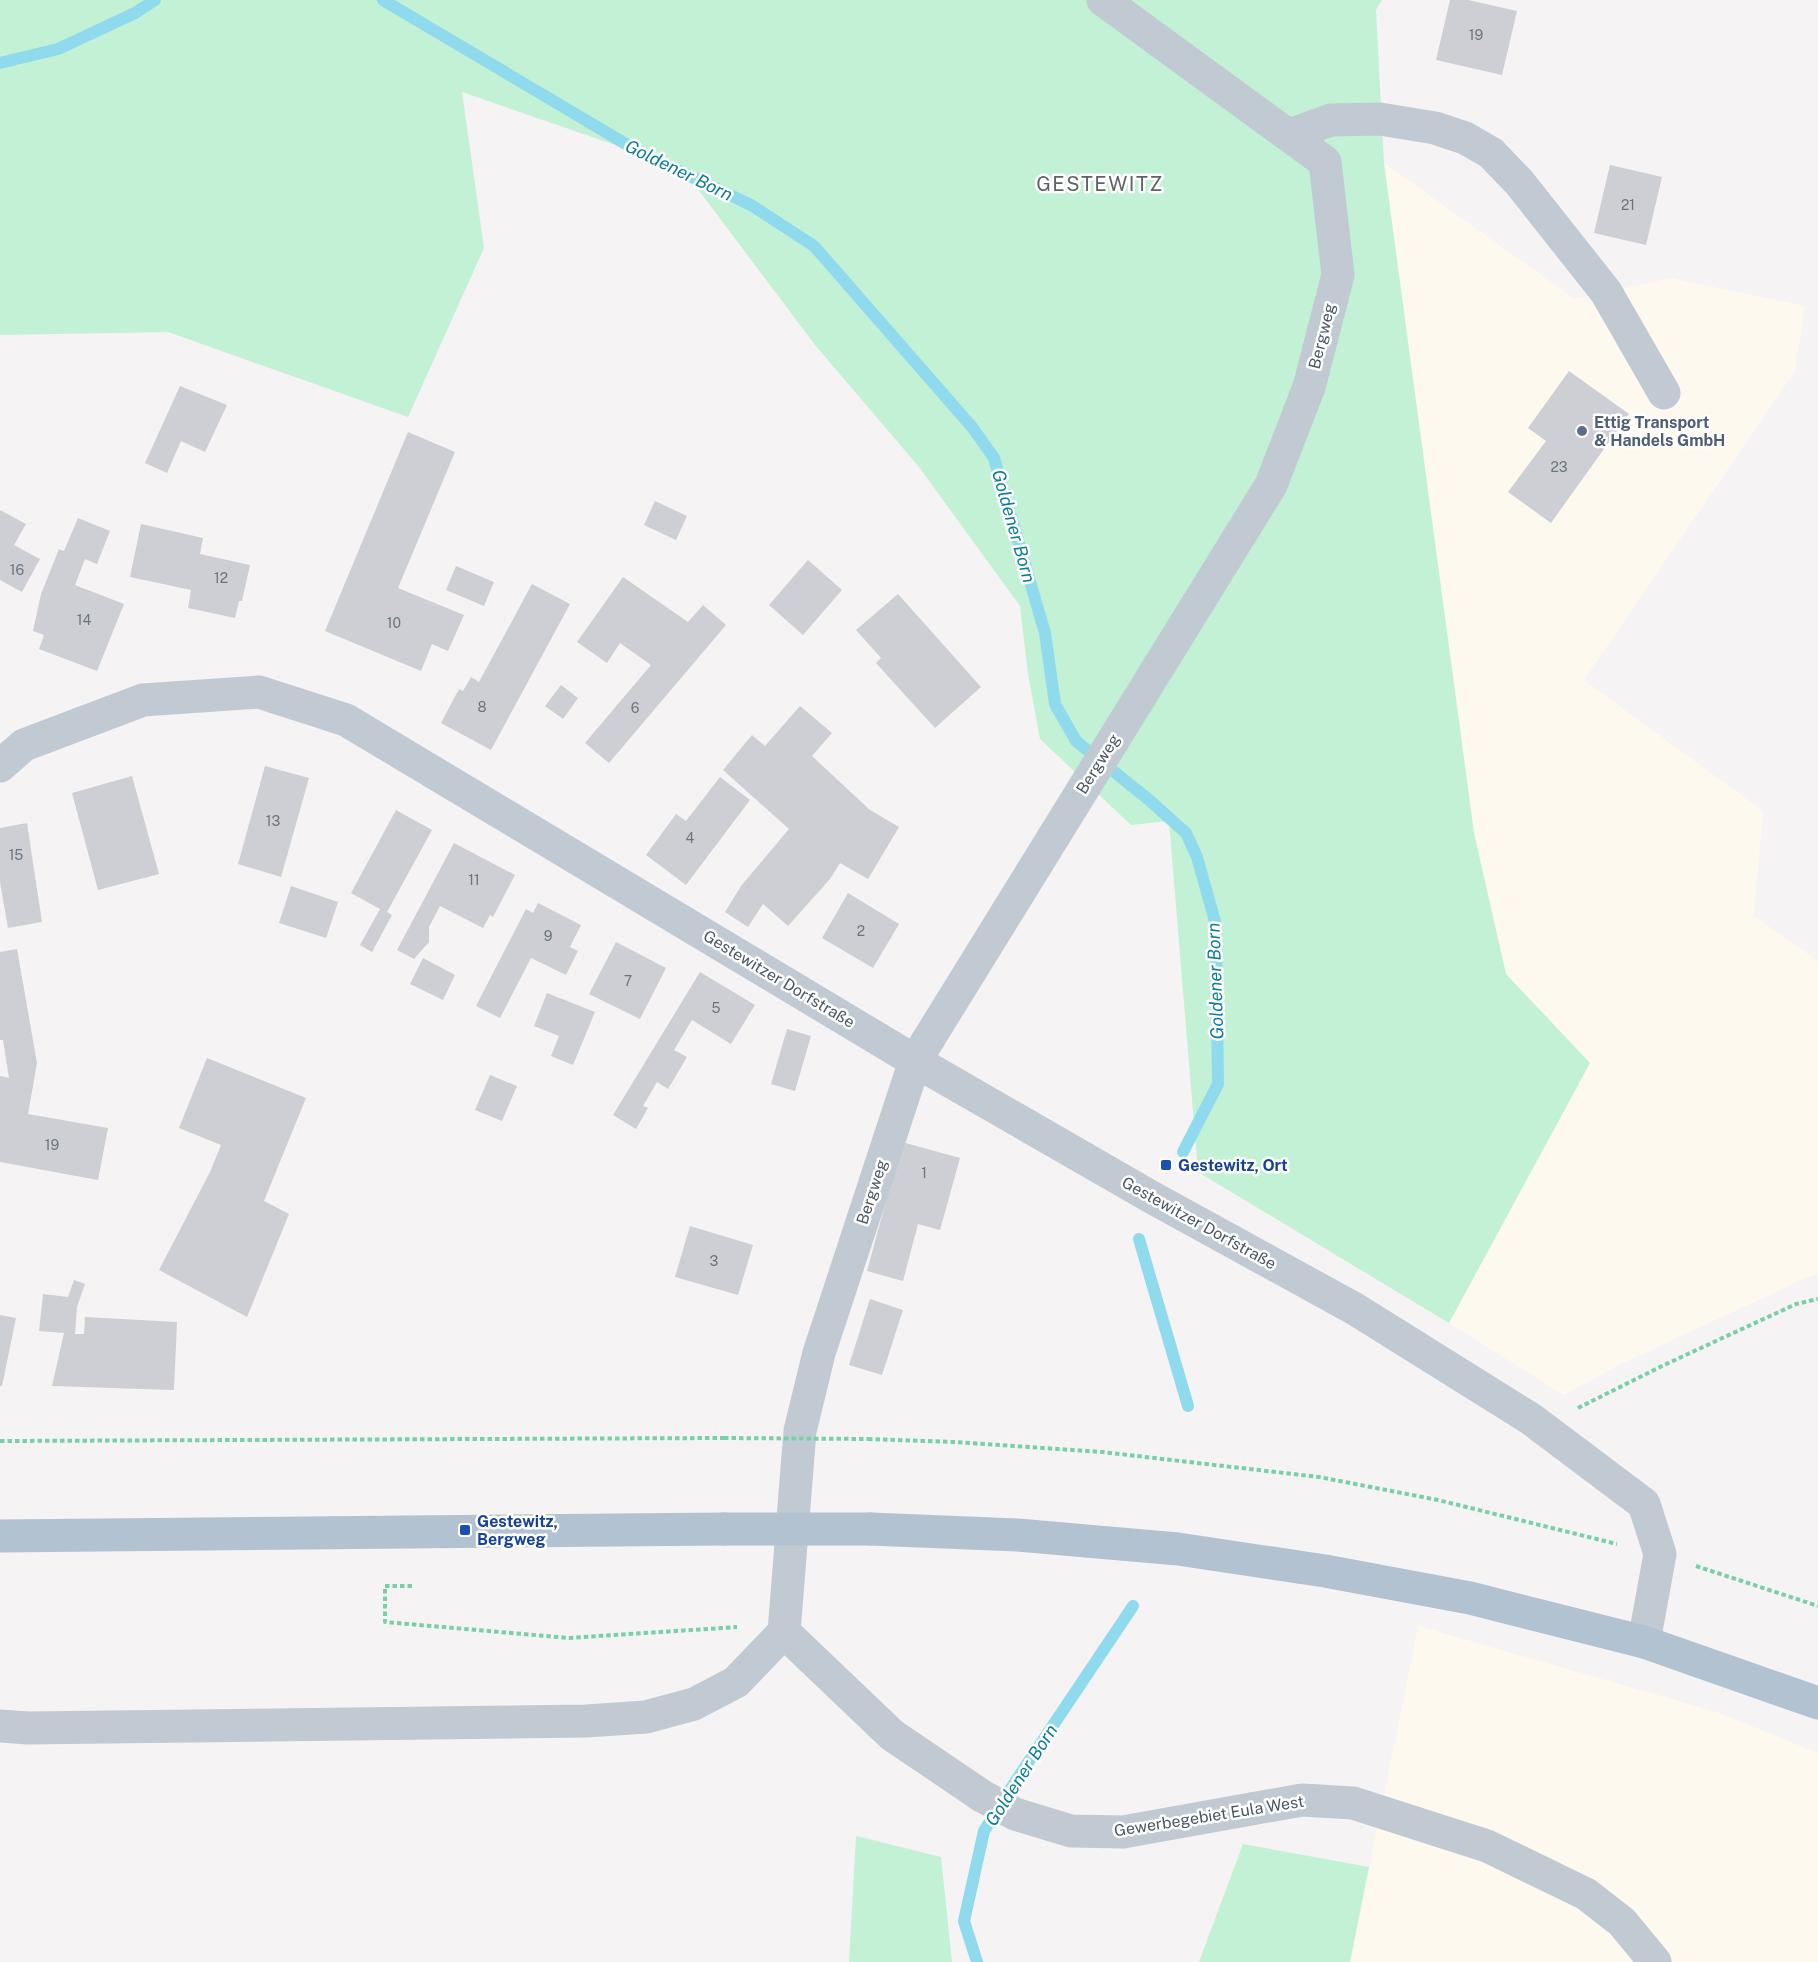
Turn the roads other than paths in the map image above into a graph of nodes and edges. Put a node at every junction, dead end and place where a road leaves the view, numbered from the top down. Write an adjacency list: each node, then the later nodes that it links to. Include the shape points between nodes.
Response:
1 (1103, 0): 2 (street, Bergweg)
2 (1289, 135): 3 (street, via 1331,120 1380,119 1435,128 1465,138 1491,153 1519,182 1606,292); 5 (street, Bergweg, via 1325,162 1338,274 1309,387 1270,485)
3 (1664, 393)
4 (0, 766): 5 (street, Gestewitzer Dorfstraße, via 24,745 143,700 259,692 346,720)
5 (915, 1061): 7 (street, Bergweg, via 819,1353 798,1436); 8 (street, Gestewitzer Dorfstraße, via 1355,1309 1531,1419 1644,1504 1660,1554)
6 (0, 1536): 8 (main road, bridge, via 724,1529 1018,1535 1178,1549 1325,1571 1470,1598)
7 (784, 1632): 10 (street, via 736,1682 694,1704 646,1717); 11 (street, Gewerbegebiet Eula West, via 892,1735 1015,1814 1071,1831 1123,1833 1302,1800 1353,1803 1487,1846 1586,1894 1622,1922)
8 (1644, 1642): 9 (main road)
9 (1818, 1703)
10 (0, 1726)
11 (1655, 1962)

